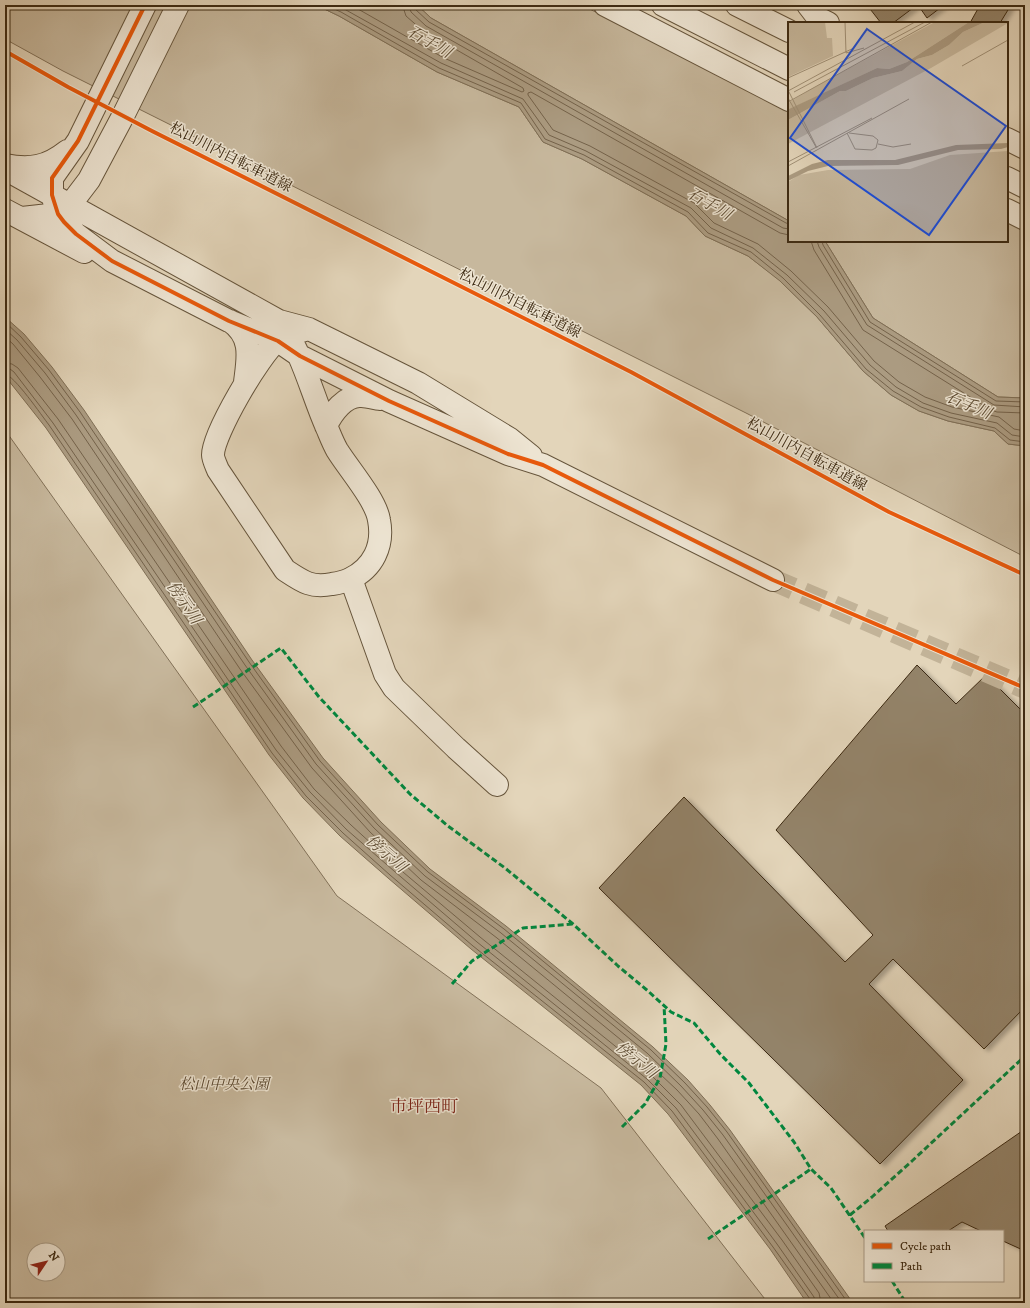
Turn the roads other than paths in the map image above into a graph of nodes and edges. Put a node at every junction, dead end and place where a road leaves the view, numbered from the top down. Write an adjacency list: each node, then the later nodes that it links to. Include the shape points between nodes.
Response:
1 (145, 5): 12 (street)
2 (178, 5): 17 (street)
3 (605, 5): 10 (street)
4 (663, 5): 9 (street)
5 (737, 5): 8 (street)
6 (808, 5): 7 (street, via 818,18)
7 (826, 22)
8 (788, 30)
9 (788, 68)
10 (788, 99)
11 (1008, 140): 13 (street)
12 (78, 141): 14 (street, via 62,155 42,166 21,168); 19 (street, via 52,178)
13 (1025, 148)
14 (5, 165)
15 (5, 169): 19 (street)
16 (1008, 178): 18 (street)
17 (89, 180): 19 (street); 23 (street, via 92,205)
18 (1025, 187)
19 (60, 205): 21 (street); 23 (street); 24 (street, via 76,234)
20 (1008, 210): 22 (street)
21 (13, 214): 24 (street, via 88,254)
22 (1025, 219)
23 (112, 228): 26 (street)
24 (112, 261): 25 (street)
25 (229, 321): 26 (street); 28 (street, via 237,326 248,350)
26 (289, 331): 27 (street); 28 (street, via 268,350); 31 (street, via 418,383 510,439)
27 (300, 356): 29 (street); 30 (street)
28 (245, 383): 32 (street, via 216,442 212,456 218,470 285,570 302,581 320,586)
29 (389, 401): 30 (street, via 359,396 344,401 331,415); 31 (street, via 508,454)
30 (326, 426): 32 (street, via 336,449 370,498 379,518 380,537 373,561 362,573)
31 (543, 465): 33 (street)
32 (351, 579): 34 (street, via 385,674 394,688)
33 (773, 580)
34 (497, 785)

